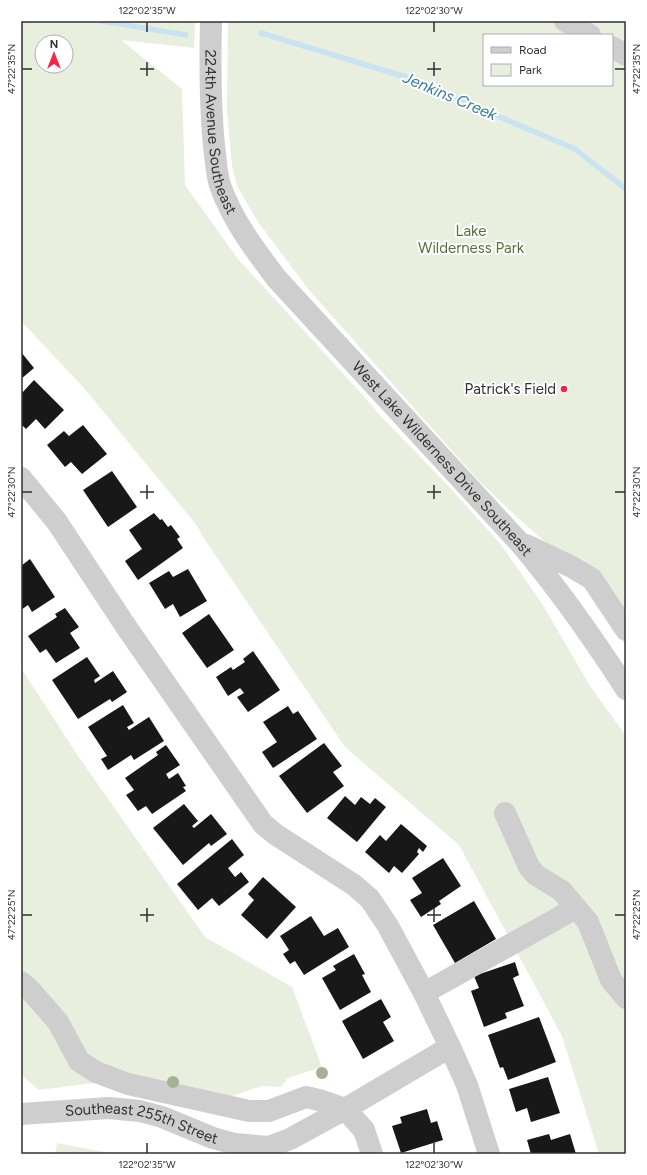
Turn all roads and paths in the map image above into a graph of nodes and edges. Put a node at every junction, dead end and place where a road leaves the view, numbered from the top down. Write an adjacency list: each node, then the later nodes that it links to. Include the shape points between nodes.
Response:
1 (211, 21): 6 (street, 224th Avenue Southeast, via 211,112 216,167 220,185)
2 (565, 21): 3 (street)
3 (588, 34)
4 (613, 48): 5 (street)
5 (626, 55)
6 (247, 238): 8 (street, West Lake Wilderness Drive Southeast, via 277,279)
7 (21, 478): 14 (street, via 57,522 263,824 354,885 370,899 388,926)
8 (519, 542): 9 (street, via 592,579); 10 (street, West Lake Wilderness Drive Southeast, via 548,576)
9 (626, 630)
10 (626, 689)
11 (505, 813): 12 (street, via 529,867 536,875 562,891)
12 (576, 908): 14 (street); 15 (street, via 588,922 612,980)
13 (21, 982): 17 (street, via 58,1022 79,1061 96,1072 128,1084 249,1111 269,1110 306,1098)
14 (424, 993): 16 (street)
15 (626, 998)
16 (450, 1047): 17 (street, Southeast 255th Street); 21 (street, via 467,1085)
17 (345, 1109): 19 (street, Southeast 255th Street); 20 (street, via 364,1130)
18 (21, 1114): 19 (street, Southeast 255th Street, via 109,1108 140,1111 220,1140)
19 (269, 1151)
20 (372, 1154)
21 (489, 1154)

